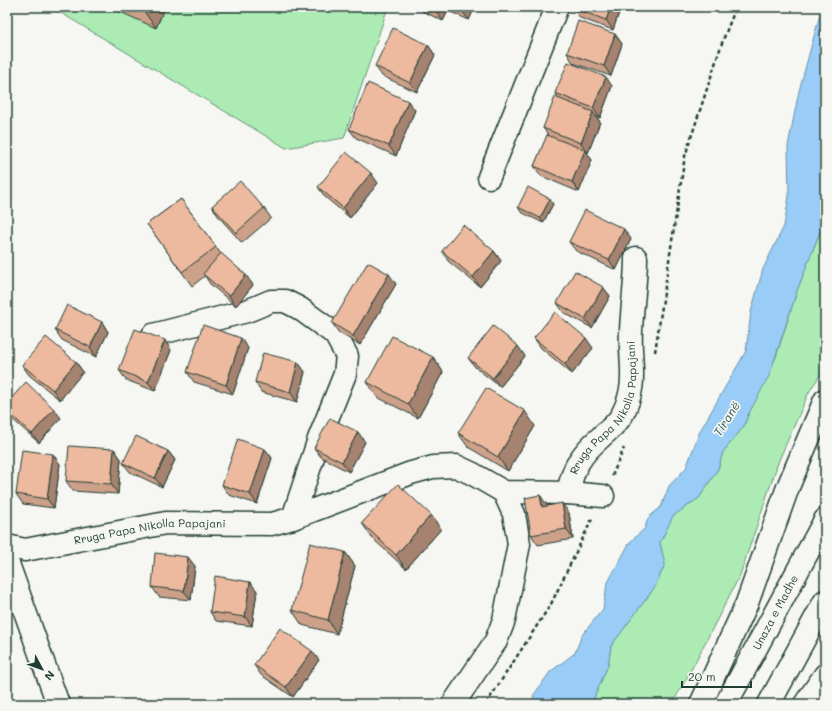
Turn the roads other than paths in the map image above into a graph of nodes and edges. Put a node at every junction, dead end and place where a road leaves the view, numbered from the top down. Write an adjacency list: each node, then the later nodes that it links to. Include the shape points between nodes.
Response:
1 (557, 7): 2 (main road)
2 (489, 177)
3 (636, 258): 7 (main road, Rruga Papa Nikolla Papajani, via 630,353 633,369 632,388 628,402 621,416 580,458 572,475)
4 (153, 335): 9 (main road, via 247,311 270,301 285,301 299,308 335,334 347,356 345,374 319,439)
5 (825, 400): 17 (main road, via 788,486 747,603)
6 (504, 492): 7 (main road, Rruga Papa Nikolla Papajani); 9 (main road, Rruga Papa Nikolla Papajani, via 456,466 433,467); 16 (main road, via 514,514 519,544 504,620 496,641)
7 (568, 493): 8 (main road)
8 (603, 496)
9 (293, 518): 11 (main road, Rruga Papa Nikolla Papajani, via 272,524 166,522 25,550)
10 (825, 520): 18 (main road, Unaza e Madhe)
11 (7, 546)
12 (7, 561): 15 (main road)
13 (825, 601): 19 (main road)
14 (825, 675): 20 (main road)
15 (58, 704)
16 (453, 704)
17 (701, 704)
18 (726, 704)
19 (769, 704)
20 (805, 704)

